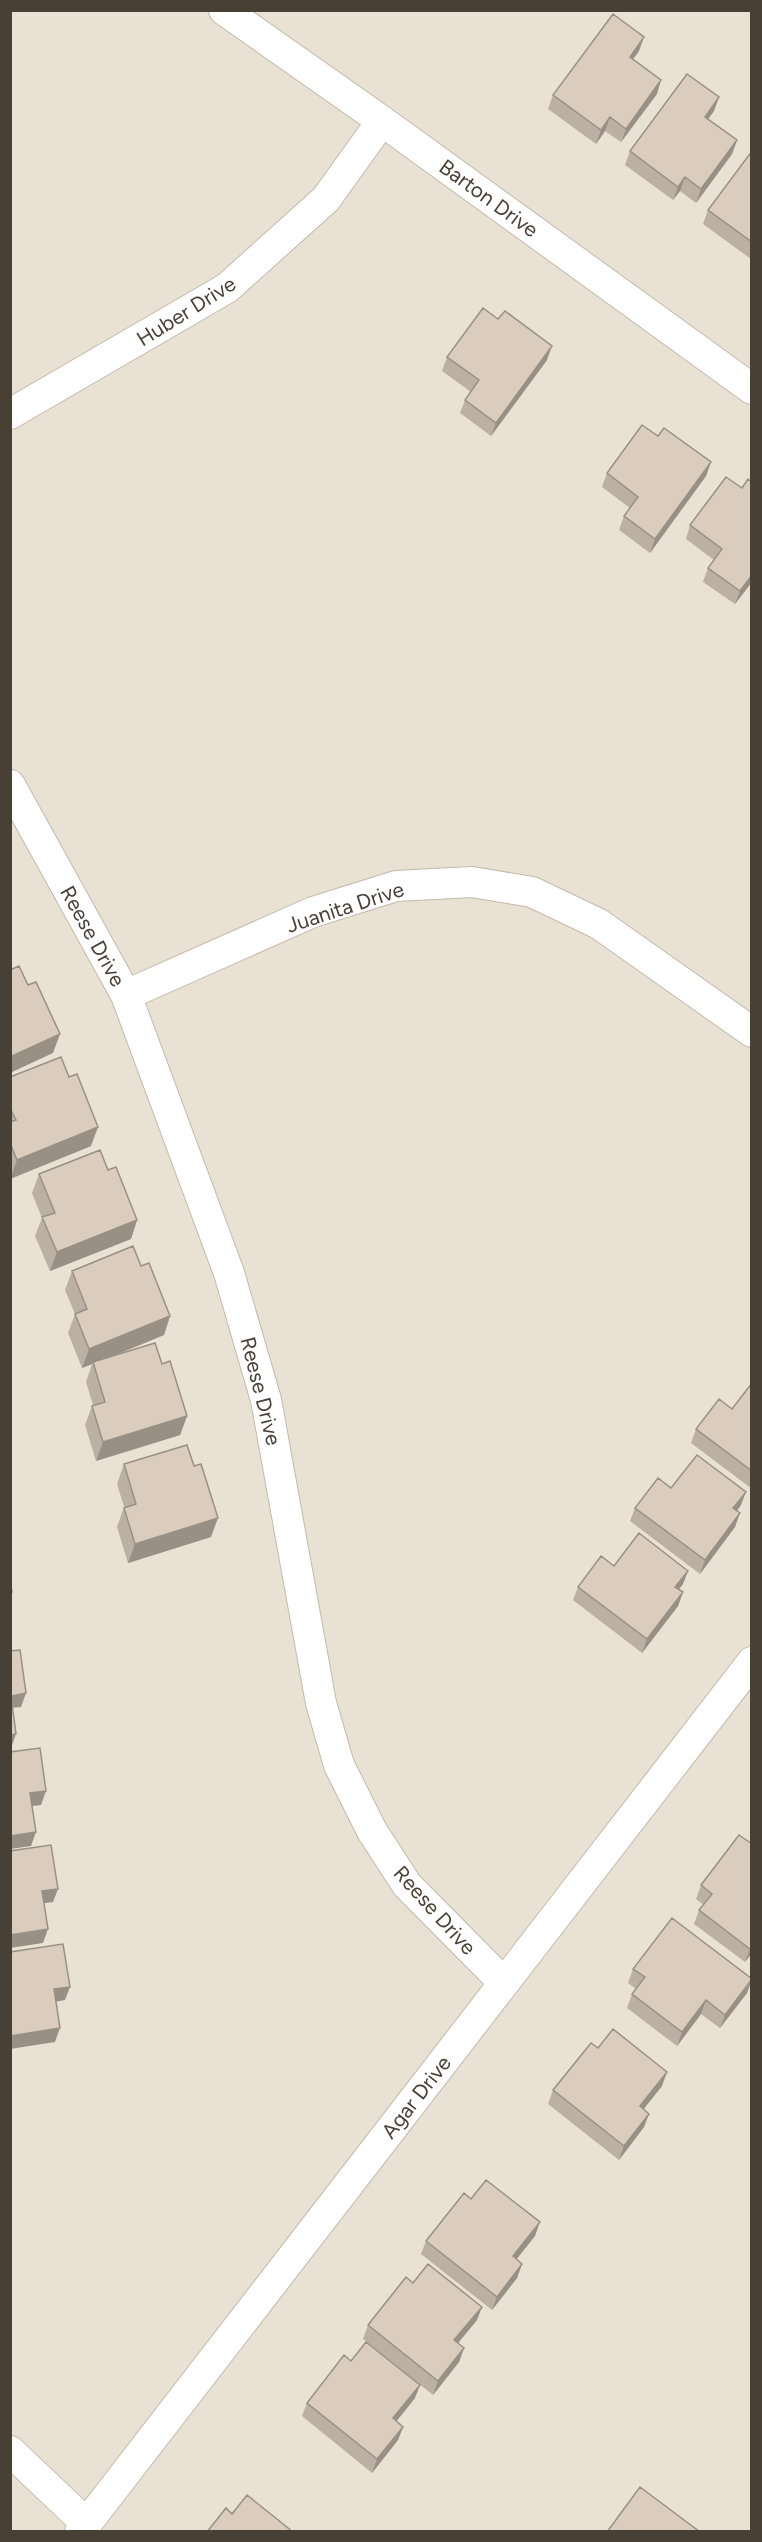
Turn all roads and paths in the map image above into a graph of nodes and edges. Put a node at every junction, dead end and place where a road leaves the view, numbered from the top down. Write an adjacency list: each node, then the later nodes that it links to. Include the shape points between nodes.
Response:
1 (224, 10): 2 (street, Barton Drive)
2 (382, 122): 3 (street, Barton Drive); 4 (street, Huber Drive, via 326,199 227,288)
3 (752, 389)
4 (10, 414)
5 (10, 785): 6 (street, Reese Drive)
6 (126, 995): 7 (street, Juanita Drive, via 313,912 396,886 472,882 532,892 599,924); 9 (street, Reese Drive, via 229,1273 266,1400 321,1703 339,1765 372,1831 407,1885)
7 (752, 1032)
8 (752, 1662): 9 (street, Agar Drive)
9 (504, 1983): 11 (street, Agar Drive)
10 (10, 2451): 11 (street)
11 (83, 2527)

